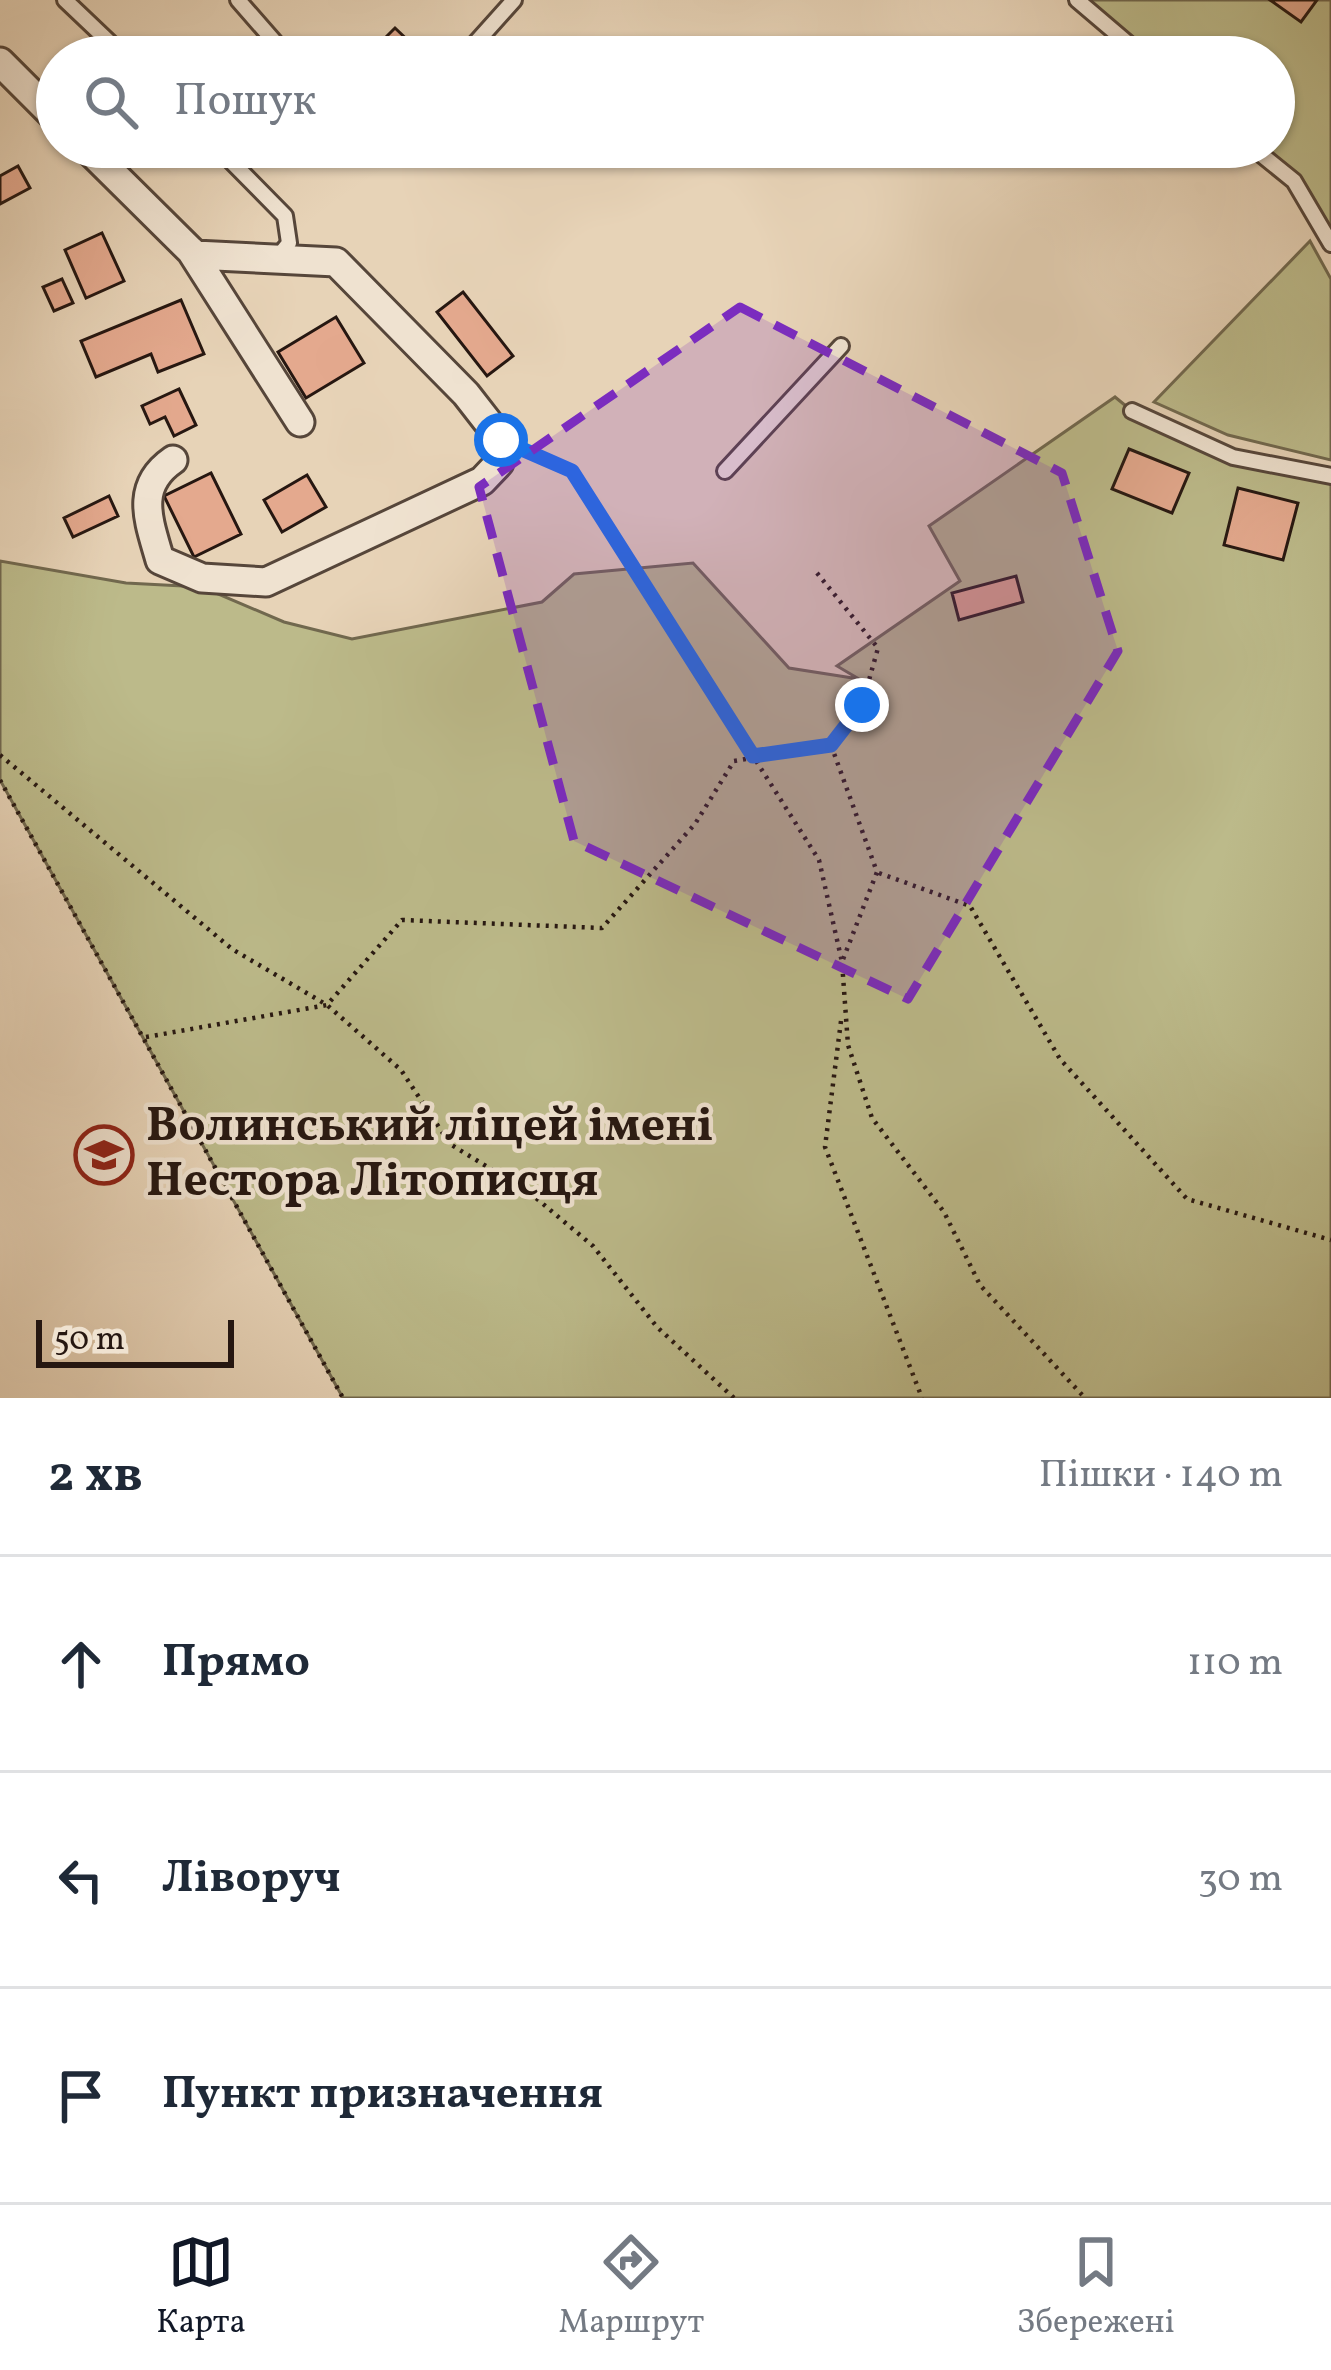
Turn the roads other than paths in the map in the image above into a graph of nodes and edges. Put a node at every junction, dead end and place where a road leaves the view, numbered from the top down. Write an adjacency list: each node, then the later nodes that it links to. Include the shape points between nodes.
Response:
1 (65, 0): 5 (lane)
2 (238, 0): 6 (lane)
3 (514, 0): 7 (lane)
4 (1077, 0): 8 (lane)
5 (103, 36)
6 (270, 36)
7 (482, 36)
8 (1119, 36)
9 (0, 62): 10 (street)
10 (36, 97)
11 (107, 168): 15 (street)
12 (238, 168): 16 (lane, via 285,215 289,243)
13 (1277, 168): 14 (lane)
14 (1331, 244)
15 (191, 251): 16 (street); 19 (street)
16 (277, 259): 20 (street, via 336,262 466,394 501,440 499,463 482,481 266,582 202,578 160,560 144,502 155,472)
17 (841, 346): 21 (lane)
18 (1132, 411): 22 (lane, via 1233,457)
19 (300, 422)
20 (173, 460)
21 (725, 471)
22 (1331, 476)

